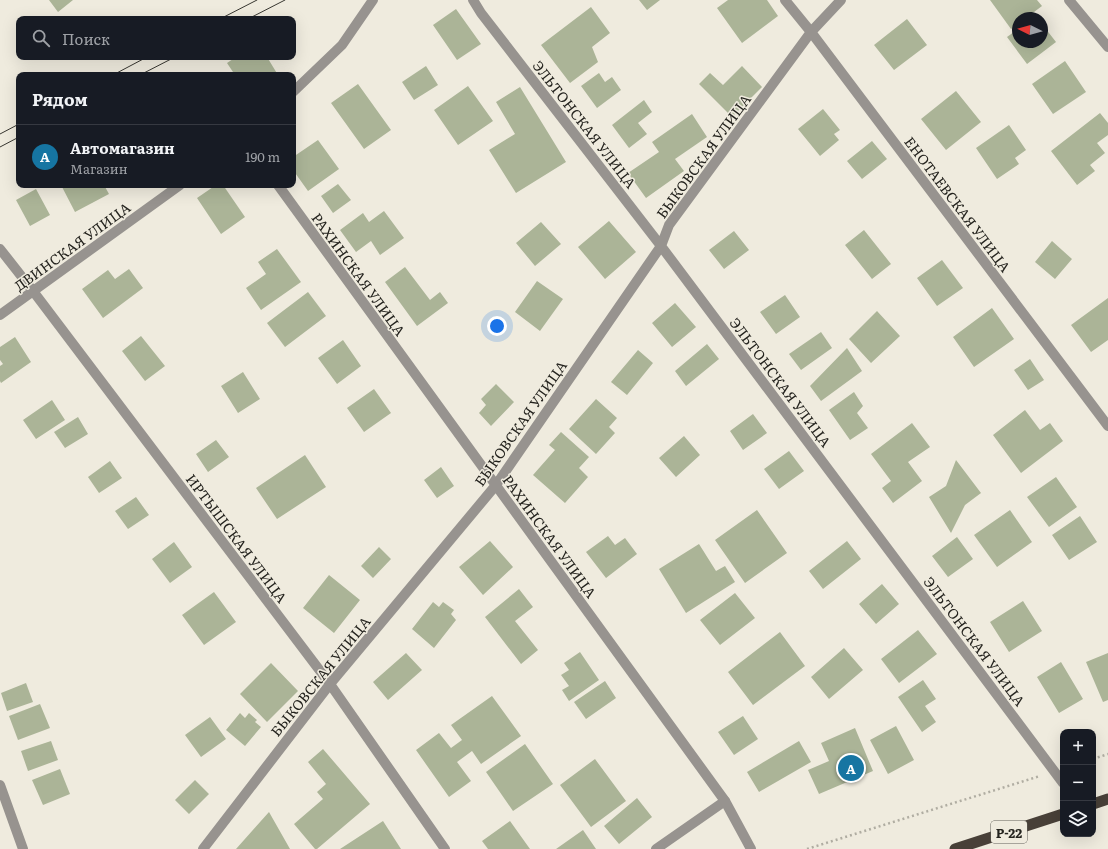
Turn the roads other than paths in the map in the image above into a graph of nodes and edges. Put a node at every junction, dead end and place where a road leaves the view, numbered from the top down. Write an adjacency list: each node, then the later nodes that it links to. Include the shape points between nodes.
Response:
1 (373, 0): 8 (street, via 342,45)
2 (473, 0): 11 (street, ЭЛЬТОНСКАЯ УЛИЦА, via 485,19)
3 (785, 0): 6 (street, ЕНОТАЕВСКАЯ УЛИЦА)
4 (841, 0): 6 (street, БЫКОВСКАЯ УЛИЦА)
5 (1069, 0): 7 (street)
6 (811, 32): 11 (street, БЫКОВСКАЯ УЛИЦА, via 669,225); 15 (street, ЕНОТАЕВСКАЯ УЛИЦА)
7 (1108, 47)
8 (296, 89)
9 (176, 188): 13 (street, ДВИНСКАЯ УЛИЦА)
10 (280, 188): 16 (street, РАХИНСКАЯ УЛИЦА)
11 (661, 246): 16 (street, БЫКОВСКАЯ УЛИЦА); 18 (street, ЭЛЬТОНСКАЯ УЛИЦА)
12 (0, 249): 13 (street, ИРТЫШСКАЯ УЛИЦА)
13 (33, 291): 14 (street, ДВИНСКАЯ УЛИЦА); 17 (street, ИРТЫШСКАЯ УЛИЦА)
14 (0, 315)
15 (1108, 426)
16 (496, 485): 17 (street, БЫКОВСКАЯ УЛИЦА); 21 (street, РАХИНСКАЯ УЛИЦА)
17 (330, 684): 25 (street, БЫКОВСКАЯ УЛИЦА); 26 (street, ИРТЫШСКАЯ УЛИЦА)
18 (1060, 778)
19 (0, 785): 24 (street)
20 (1108, 799): 22 (highway)
21 (725, 801): 27 (street); 28 (street, РАХИНСКАЯ УЛИЦА)
22 (1096, 803)
23 (1060, 815): 29 (highway, Р-22)
24 (23, 849)
25 (203, 849)
26 (445, 849)
27 (656, 849)
28 (751, 849)
29 (955, 849)

